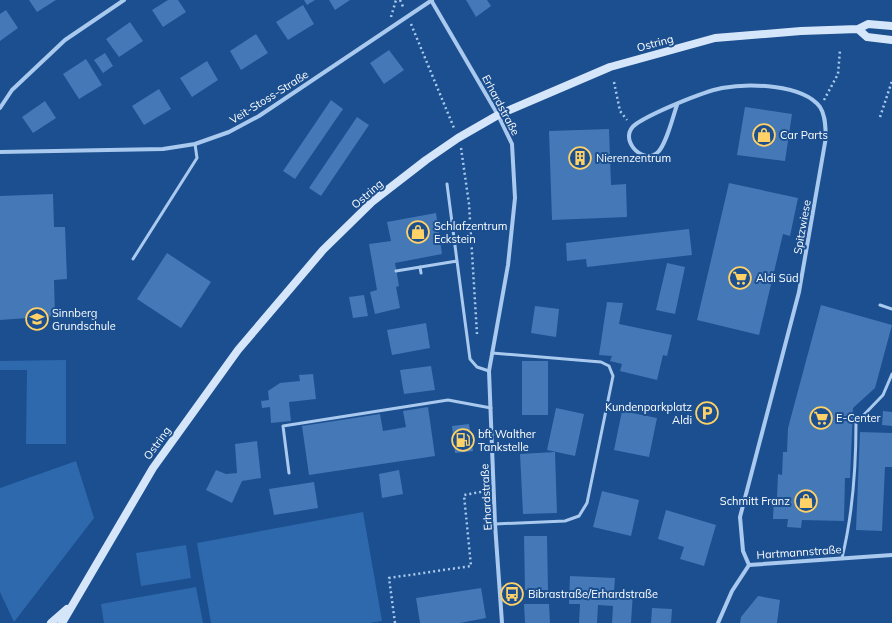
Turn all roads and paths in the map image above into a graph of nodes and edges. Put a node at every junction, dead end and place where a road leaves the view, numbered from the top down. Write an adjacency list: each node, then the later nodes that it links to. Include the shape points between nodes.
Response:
1 (124, 0): 10 (street, via 65,40 12,90)
2 (431, 0): 12 (street, Erhardstraße); 15 (street, Veit-Stoss-Straße, via 259,116 229,132)
3 (892, 26): 4 (main road, Ostring, via 868,24)
4 (858, 30): 5 (main road, Ostring, via 867,37); 12 (main road, Ostring, via 801,31 715,38 610,67)
5 (892, 40)
6 (840, 50): 11 (path, via 838,74)
7 (892, 81): 13 (path)
8 (614, 82): 14 (path, via 620,111)
9 (677, 105): 11 (street, via 722,88 742,86 773,87 799,92); 14 (street); 14 (street, via 658,152 649,156 639,153 631,146 628,137)
10 (0, 108)
11 (820, 108): 34 (street, Spitzwiese, via 825,120 826,137 799,292 740,517 743,550)
12 (498, 115): 25 (street, Erhardstraße, via 512,144 516,198 508,265); 35 (main road, Ostring, via 426,160 373,201 322,250 238,350 153,468)
13 (880, 117)
14 (632, 126)
15 (195, 144): 16 (street, Veit-Stoss-Straße, via 163,149); 18 (lane, via 197,158)
16 (0, 152)
17 (447, 184): 19 (lane)
18 (133, 259)
19 (457, 261): 20 (lane); 26 (lane, via 470,359 477,367)
20 (420, 267): 21 (lane); 22 (lane)
21 (396, 270)
22 (421, 273)
23 (880, 305): 24 (lane)
24 (892, 309)
25 (492, 353): 26 (street, Erhardstraße); 31 (lane, via 601,362 609,366 613,376 587,503 579,516 565,521)
26 (489, 371): 28 (street, Erhardstraße)
27 (892, 374): 33 (lane, via 883,395 856,423 856,464 850,524)
28 (491, 408): 29 (lane, via 448,400 283,426); 30 (street, Erhardstraße)
29 (289, 473)
30 (494, 490): 31 (street, Erhardstraße); 38 (path, via 464,495 471,566 389,578)
31 (496, 524): 39 (street, Erhardstraße)
32 (892, 555): 33 (street, Hartmannstraße)
33 (842, 558): 34 (street, Hartmannstraße)
34 (749, 565): 40 (street, Hartmannstraße, via 732,592)
35 (72, 605): 36 (main road); 37 (main road, Ostring)
36 (51, 623)
37 (62, 623)
38 (395, 623)
39 (502, 623)
40 (718, 623)

